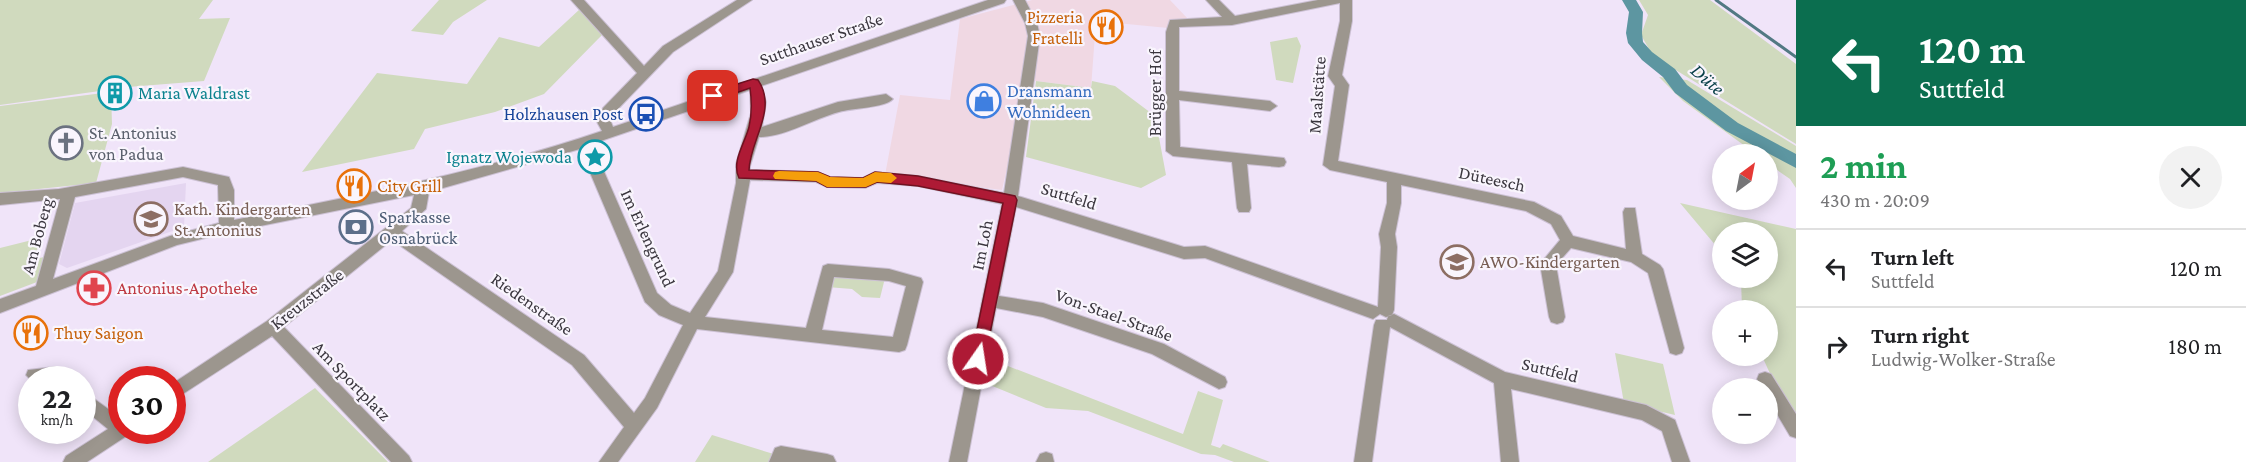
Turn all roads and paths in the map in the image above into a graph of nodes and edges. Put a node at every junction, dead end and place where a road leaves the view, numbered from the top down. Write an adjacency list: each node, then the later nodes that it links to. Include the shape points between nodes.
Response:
1 (577, 0): 10 (street)
2 (746, 0): 10 (street, via 681,39)
3 (1000, 0): 11 (street, Sutthauser Straße)
4 (1019, 0): 25 (street, Im Loh, via 1034,36)
5 (1212, 0): 9 (street)
6 (1338, 0): 8 (street, Brügger Hof)
7 (1346, 0): 21 (street, Maalstätte, via 1346,21 1335,76 1341,86 1330,165)
8 (1305, 2): 9 (street, Brügger Hof)
9 (1232, 21): 12 (street, Brügger Hof, via 1174,23)
10 (646, 71): 16 (street, via 605,116)
11 (753, 83): 15 (street, via 759,95); 16 (street, Sutthauser Straße)
12 (1174, 95): 14 (street); 18 (street, Brügger Hof, via 1173,151)
13 (886, 99): 15 (street, via 838,106 766,132)
14 (1270, 106)
15 (754, 132): 20 (street, via 742,168)
16 (610, 133): 17 (street, Sutthauser Straße)
17 (584, 142): 22 (street, Sutthauser Straße); 37 (street, Im Erlengrund, via 651,297 665,310)
18 (1239, 158): 19 (street, Brügger Hof); 26 (street)
19 (1279, 162)
20 (744, 175): 25 (street, Suttfeld, via 818,177 827,182 866,183 875,177 918,181); 37 (street, via 725,272)
21 (1394, 178): 30 (street, Düteesch, via 1529,206 1556,220); 35 (street)
22 (422, 188): 28 (street, Sutthauser Straße); 29 (street, Kreuzstraße, via 421,205)
23 (69, 192): 24 (street, Am Boberg); 28 (street, Am Boberg, via 183,172 219,179 227,185); 32 (street, Am Boberg)
24 (0, 199)
25 (1010, 200): 33 (street, Im Loh); 35 (street, Suttfeld, via 1184,253 1205,252)
26 (1244, 208)
27 (1630, 212): 31 (street)
28 (226, 227): 32 (street, Sutthauser Straße, via 175,240)
29 (392, 232): 38 (street, Kreuzstraße); 47 (street, Riedenstraße, via 578,360)
30 (1568, 241): 31 (street); 36 (street, via 1548,264)
31 (1635, 257): 40 (street, via 1655,269)
32 (43, 289): 34 (street, Sutthauser Straße)
33 (991, 301): 42 (street, Von-Stael-Straße, via 1042,310 1158,349); 55 (street, Im Loh)
34 (0, 306)
35 (1384, 317): 41 (street, Suttfeld); 56 (street)
36 (1557, 317)
37 (693, 322): 39 (street, Im Erlengrund); 47 (street, via 651,403)
38 (273, 326): 43 (street, Kreuzstraße); 51 (street, Am Sportplatz)
39 (812, 336): 39 (street, Im Erlengrund, via 828,270 889,275 915,282 899,345)
40 (1676, 348)
41 (1502, 379): 57 (street); 58 (street, Suttfeld, via 1646,414 1669,426)
42 (1219, 382)
43 (186, 385)
44 (1778, 400): 48 (street)
45 (96, 408): 46 (street)
46 (108, 418)
47 (633, 425): 52 (street)
48 (1796, 430)
49 (108, 438): 50 (street)
50 (72, 462)
51 (403, 462)
52 (608, 462)
53 (778, 462): 54 (street, via 781,454)
54 (827, 462)
55 (958, 462)
56 (1363, 462)
57 (1510, 462)
58 (1681, 462)

